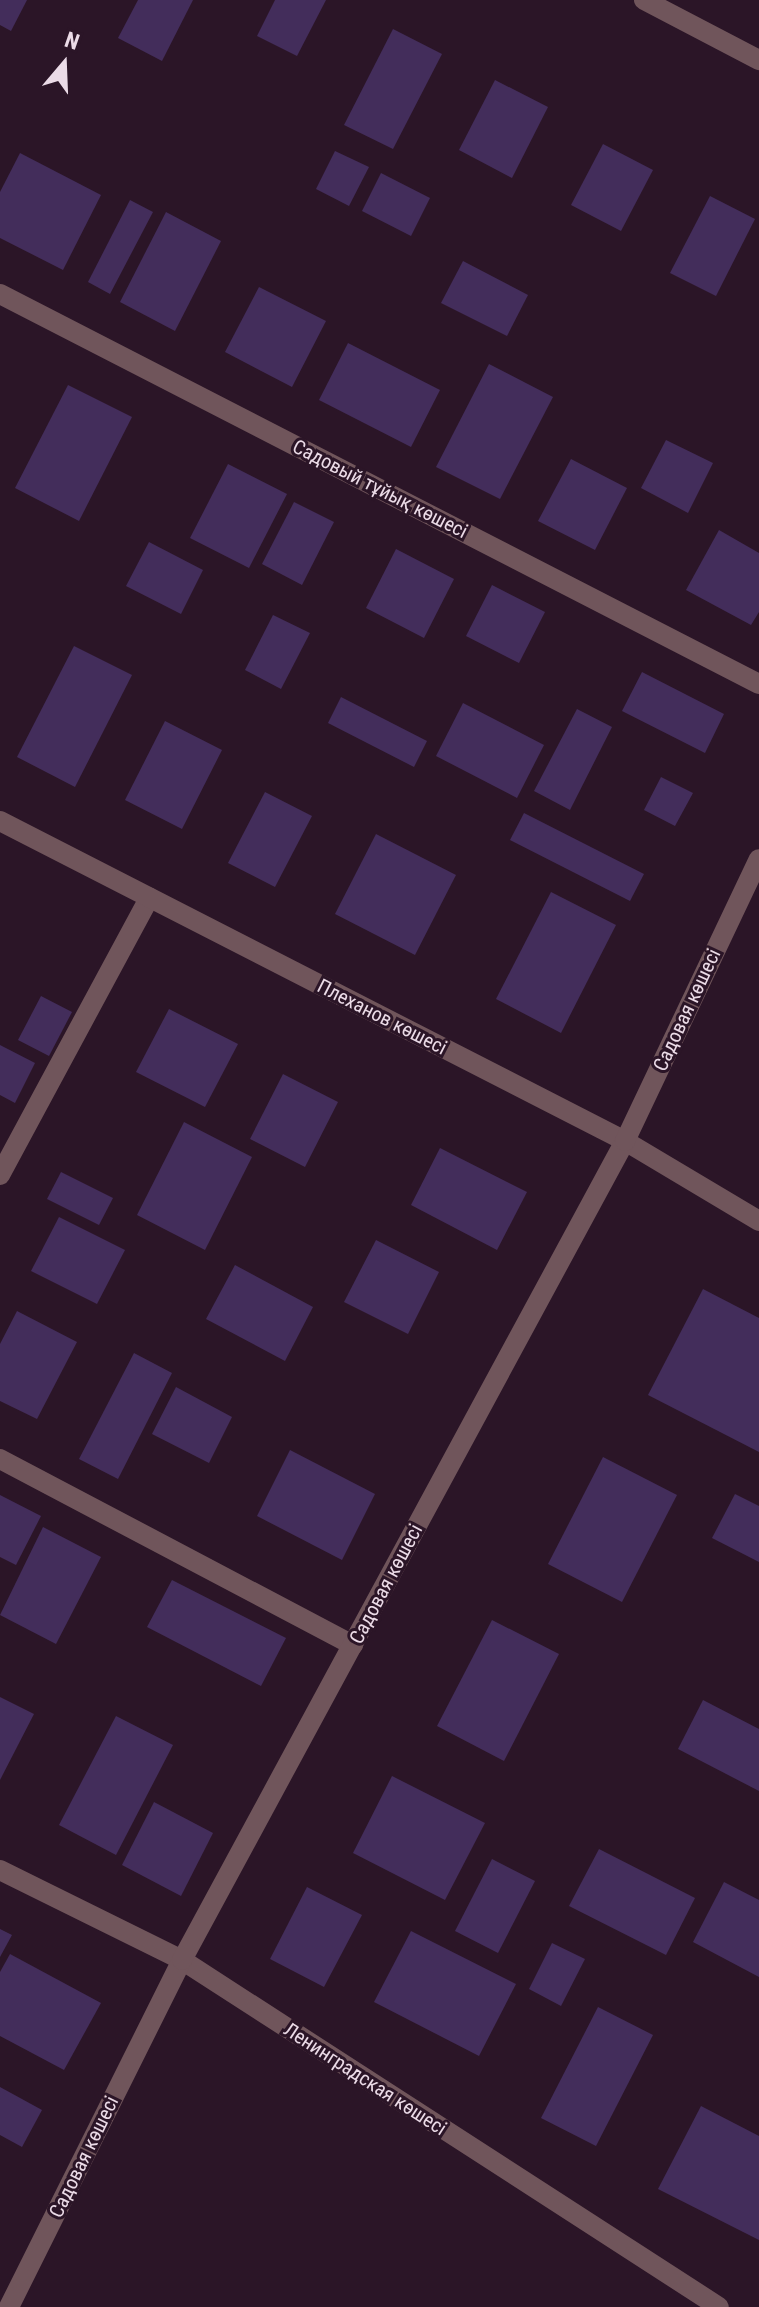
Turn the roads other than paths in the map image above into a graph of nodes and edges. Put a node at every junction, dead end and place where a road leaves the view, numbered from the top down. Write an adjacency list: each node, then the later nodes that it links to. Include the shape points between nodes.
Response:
1 (644, 0): 2 (street)
2 (759, 60)
3 (0, 294): 4 (street, Садовый тұйық көшесі)
4 (759, 684)
5 (0, 821): 7 (street, Плеханов көшесі)
6 (759, 859): 8 (street, Садовая көшесі)
7 (149, 898): 8 (street, Плеханов көшесі); 9 (street)
8 (625, 1141): 10 (street, Плеханов көшесі); 12 (street, Садовая көшесі)
9 (0, 1175)
10 (759, 1221)
11 (0, 1459): 12 (street)
12 (353, 1645): 14 (street, Садовая көшесі)
13 (0, 1870): 14 (street, Ленинградская көшесі)
14 (182, 1960): 15 (street, Садовая көшесі); 16 (street, Ленинградская көшесі)
15 (9, 2307)
16 (719, 2307)

